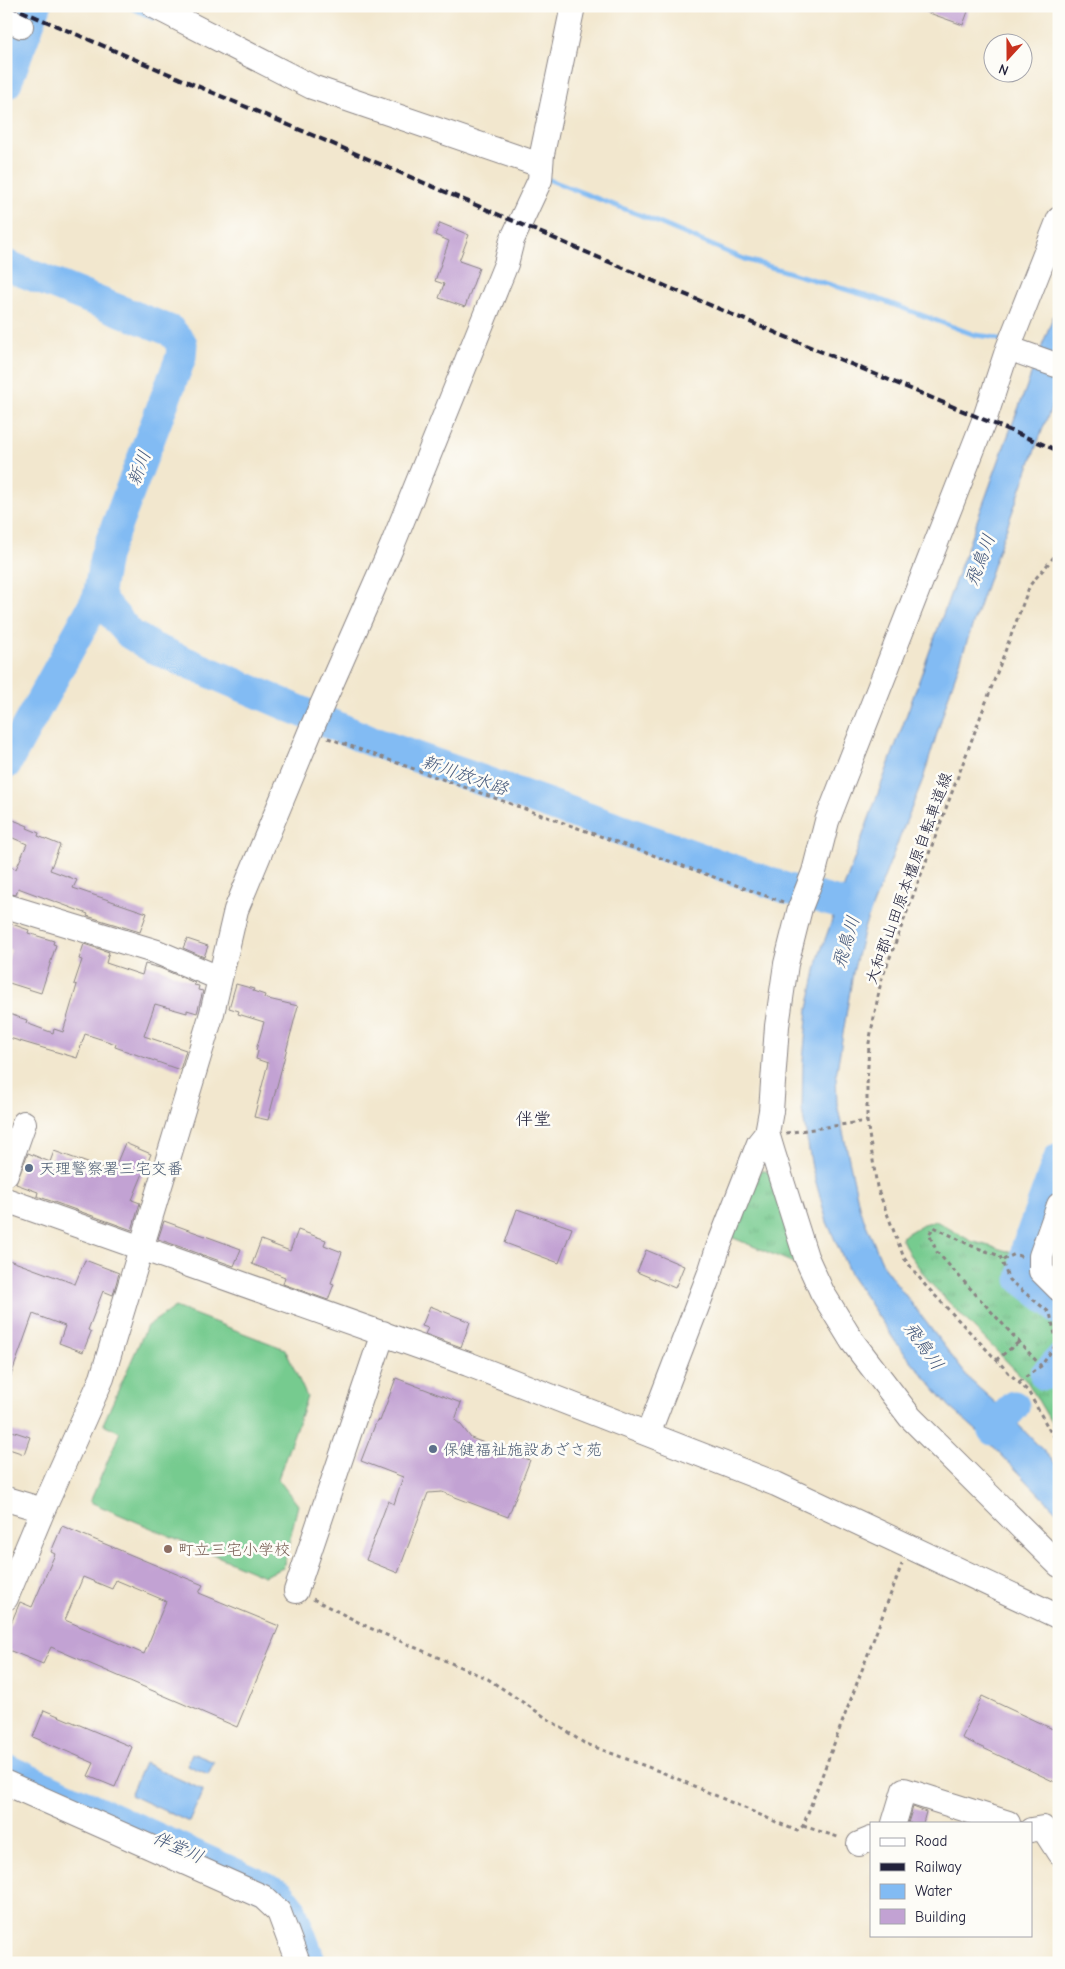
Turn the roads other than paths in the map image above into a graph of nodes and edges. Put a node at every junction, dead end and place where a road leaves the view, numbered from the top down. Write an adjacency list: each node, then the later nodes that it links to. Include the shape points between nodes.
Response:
1 (154, 6): 3 (street, via 312,87)
2 (573, 6): 3 (street)
3 (540, 165): 8 (street, via 540,180 512,240 506,264 392,546 236,910)
4 (1059, 219): 5 (street)
5 (1011, 349): 6 (street); 10 (street, via 827,821 814,872 800,908 786,964 777,1026 771,1111)
6 (1059, 366)
7 (6, 906): 8 (street, via 157,952)
8 (219, 978): 14 (street, via 212,1013)
9 (24, 1123): 11 (street)
10 (776, 1133): 17 (street, via 759,1143); 20 (street, via 806,1257 822,1292 852,1341 910,1417)
11 (6, 1174)
12 (6, 1200): 14 (street)
13 (1059, 1205): 15 (street, via 1042,1256 1041,1271)
14 (142, 1248): 16 (street); 19 (street, via 102,1378)
15 (1059, 1289)
16 (384, 1333): 17 (street); 21 (street)
17 (648, 1434): 23 (street, via 776,1484)
18 (6, 1498): 19 (street)
19 (43, 1510): 22 (street)
20 (1059, 1565)
21 (296, 1591)
22 (6, 1598)
23 (1059, 1617)
24 (6, 1783): 29 (street, via 264,1897 279,1912)
25 (894, 1822): 26 (street, via 904,1790)
26 (1005, 1822)
27 (1032, 1830): 28 (street, via 1043,1828)
28 (1059, 1853)
29 (298, 1963)

